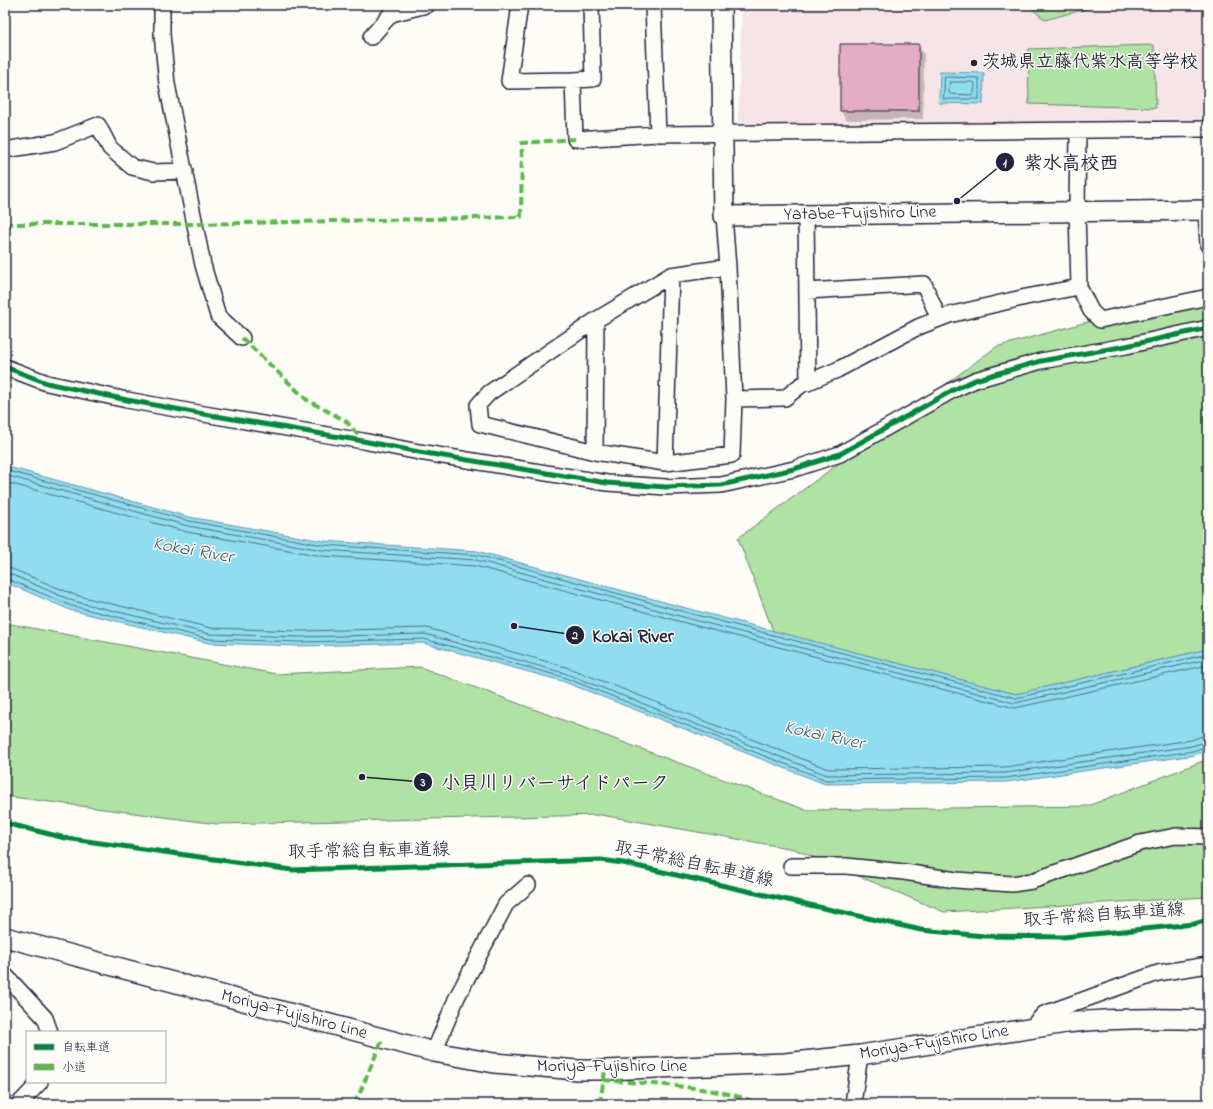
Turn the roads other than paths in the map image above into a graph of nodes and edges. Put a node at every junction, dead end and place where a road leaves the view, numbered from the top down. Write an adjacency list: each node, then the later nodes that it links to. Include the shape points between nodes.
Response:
1 (162, 5): 15 (street, via 167,84)
2 (427, 5): 7 (street)
3 (520, 5): 9 (street, via 510,80)
4 (591, 5): 9 (street, via 593,78)
5 (653, 5): 13 (street)
6 (721, 5): 12 (main road)
7 (392, 10): 8 (street)
8 (371, 37)
9 (573, 80): 13 (street, via 575,139)
10 (1208, 129): 11 (street)
11 (1078, 131): 12 (street); 16 (street)
12 (723, 133): 13 (street); 19 (main road)
13 (658, 134)
14 (5, 150): 15 (street, via 55,142 98,125 110,148 132,167 153,172)
15 (185, 171): 29 (street, via 203,265 218,316)
16 (1077, 210): 17 (main road, Yatabe-Fujishiro Line); 18 (main road, Yatabe-Fujishiro Line); 23 (street)
17 (1207, 210): 20 (street)
18 (806, 215): 19 (main road, Yatabe-Fujishiro Line); 24 (street)
19 (724, 216): 21 (street)
20 (1208, 245)
21 (728, 267): 22 (street); 32 (street)
22 (671, 275): 27 (street); 34 (street)
23 (1079, 287): 25 (street, via 1091,311 1100,320); 26 (street, via 1026,297)
24 (807, 291): 26 (street, via 924,284); 31 (street)
25 (1208, 297)
26 (939, 319): 31 (street)
27 (596, 320): 33 (street); 33 (street, via 488,393 478,405 480,424)
28 (1208, 328): 30 (street, via 1041,361 975,380 840,454 794,469 721,485 666,487 606,483 198,413 47,383)
29 (242, 338)
30 (5, 367)
31 (808, 382): 32 (street, via 785,398)
32 (734, 399): 34 (street, via 732,454)
33 (594, 452): 34 (street)
34 (665, 463)
35 (1208, 837): 36 (street, via 1176,836 1140,843 1032,881 1012,884 956,880 846,866)
36 (791, 866)
37 (528, 885): 44 (street, via 506,904 457,997)
38 (5, 937): 44 (main road, Moriya-Fujishiro Line)
39 (1208, 965): 42 (street, via 1158,973 1044,1014)
40 (5, 975): 43 (street, via 45,1018)
41 (1208, 1020): 42 (main road, Moriya-Fujishiro Line, via 1098,1020)
42 (1030, 1029): 45 (main road, Moriya-Fujishiro Line)
43 (50, 1031)
44 (434, 1052): 45 (main road, Moriya-Fujishiro Line, via 494,1063 605,1070 785,1063)
45 (860, 1055): 48 (street)
46 (39, 1083): 47 (street)
47 (19, 1104)
48 (853, 1104)

